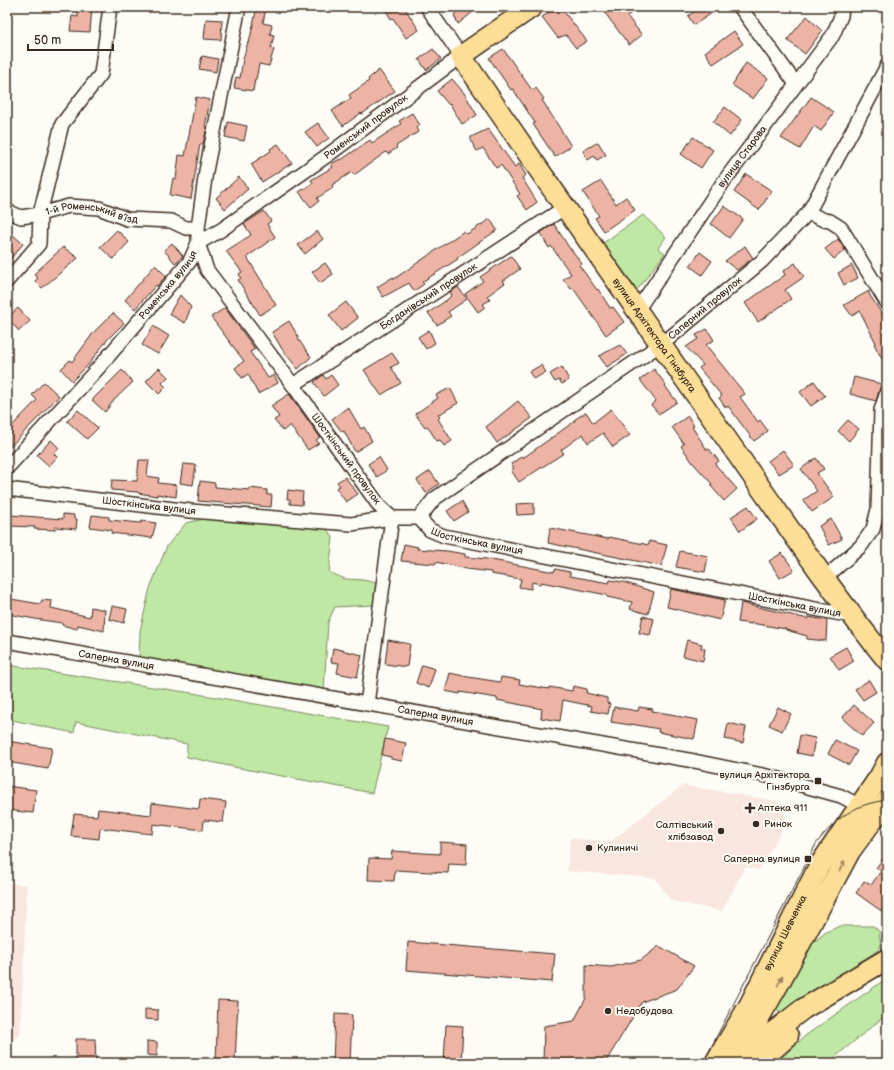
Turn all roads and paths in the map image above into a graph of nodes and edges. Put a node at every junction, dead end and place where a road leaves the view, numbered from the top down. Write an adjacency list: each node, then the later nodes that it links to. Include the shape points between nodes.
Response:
1 (110, 7): 13 (street, via 101,74 62,124)
2 (239, 7): 14 (street, Роменська вулиця, via 206,171)
3 (427, 7): 7 (street, вулиця Архітектора Гінзбурга)
4 (532, 7): 7 (main road, Роменський провулок)
5 (740, 7): 9 (street)
6 (842, 7): 9 (street, via 833,35)
7 (461, 56): 10 (main road, вулиця Архітектора Гінзбурга); 15 (street, Роменський провулок, via 328,155 221,230)
8 (887, 66): 12 (street, Саперний провулок)
9 (796, 84): 18 (street, вулиця Старова, via 722,184 642,303)
10 (564, 208): 18 (main road, вулиця Архітектора Гінзбурга); 20 (street, Богданівський провулок)
11 (7, 211): 13 (street, via 21,217)
12 (808, 213): 17 (street, via 842,228); 19 (street, Саперний провулок, via 762,261)
13 (40, 214): 14 (street, 1-й Роменський в’їзд, via 69,206 99,208 127,219 171,221 186,228); 16 (street, 1-й Роменський в’їзд, via 39,244)
14 (198, 228): 15 (street, Роменська вулиця)
15 (198, 243): 20 (street, Шосткінський провулок, via 207,270); 22 (street, Роменська вулиця, via 190,261)
16 (7, 281)
17 (887, 303)
18 (635, 308): 19 (main road, вулиця Архітектора Гінзбурга)
19 (660, 345): 25 (street, Саперний провулок, via 434,499); 26 (main road, вулиця Архітектора Гінзбурга)
20 (292, 385): 24 (street, Шосткінський провулок, via 380,507)
21 (887, 392): 26 (street, via 881,410 878,509 873,530 861,546)
22 (7, 468)
23 (7, 489): 24 (street, Шосткінська вулиця, via 192,511 350,524)
24 (392, 518): 25 (street, Шосткінська вулиця); 30 (street)
25 (419, 518): 27 (street, Шосткінська вулиця, via 430,530 444,536)
26 (824, 578): 27 (main road, вулиця Архітектора Гінзбурга)
27 (851, 616): 29 (main road, вулиця Архітектора Гінзбурга)
28 (7, 641): 30 (street, Саперна вулиця)
29 (887, 660)
30 (367, 704): 32 (street, Саперна вулиця, via 772,777 842,796)
31 (887, 763): 32 (main road, вулиця Шевченка)
32 (877, 810): 35 (main road, вулиця Шевченка, via 833,844 819,866)
33 (887, 959): 34 (main road)
34 (859, 975): 36 (main road); 39 (main road)
35 (759, 1003): 36 (main road, via 770,1009 772,1015 781,1022); 37 (main road, вулиця Шевченка); 38 (main road, via 731,1051 730,1058)
36 (786, 1022): 38 (main road)
37 (715, 1063)
38 (733, 1063)
39 (758, 1063)

